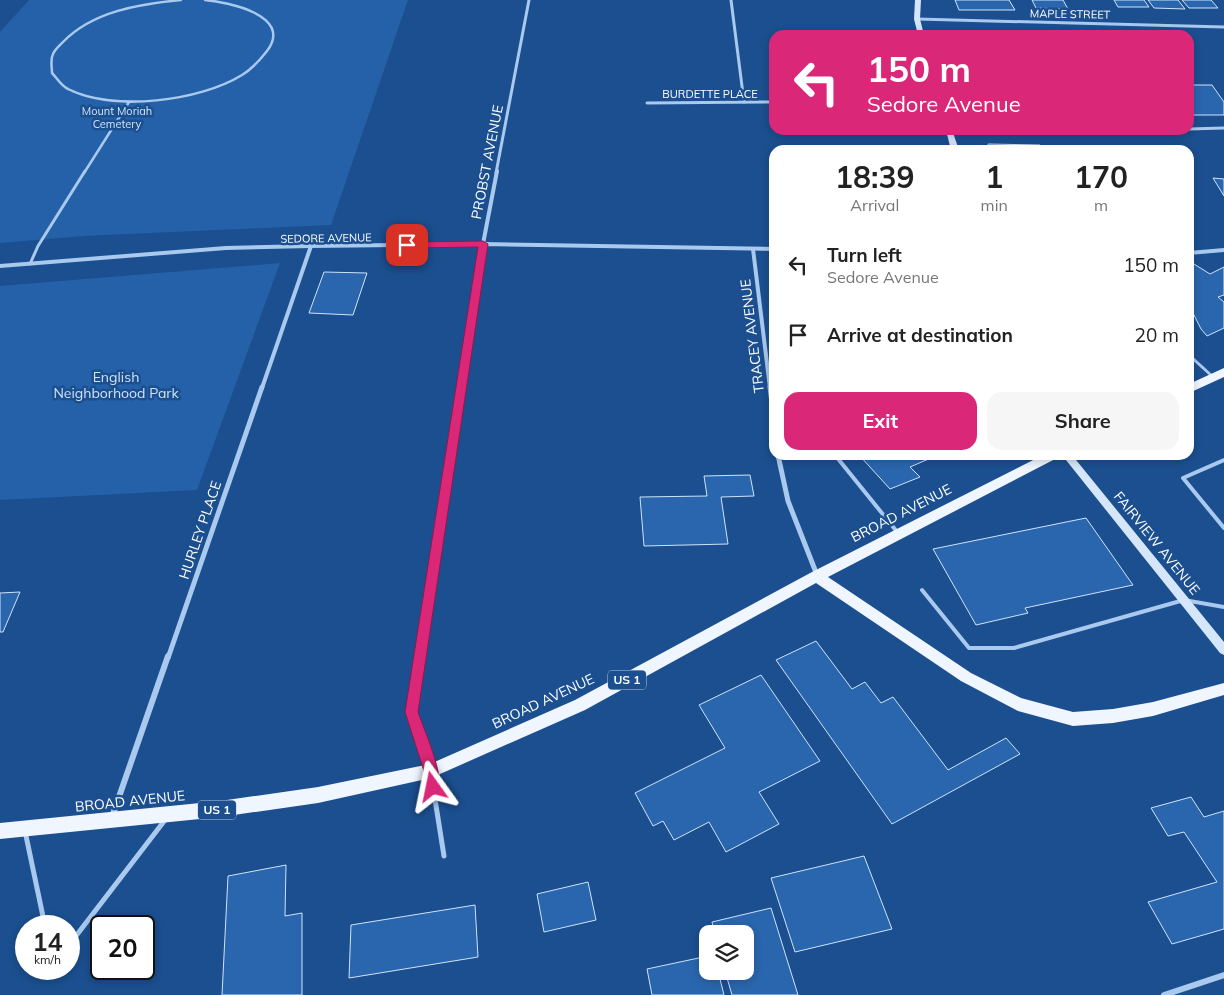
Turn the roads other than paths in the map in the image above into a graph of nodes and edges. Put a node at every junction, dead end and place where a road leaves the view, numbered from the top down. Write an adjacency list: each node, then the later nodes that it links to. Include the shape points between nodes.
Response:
1 (181, 0): 9 (lane, via 120,10 89,22 65,38 52,56 52,73 66,88 93,98)
2 (205, 0): 9 (lane, via 247,8 265,18 273,31 272,46 258,63 243,73 204,90 167,99)
3 (529, 0): 15 (street, PROBST AVENUE)
4 (731, 0): 10 (street)
5 (918, 0): 6 (main road)
6 (916, 20): 7 (street, MAPLE STREET); 8 (main road)
7 (1224, 27)
8 (919, 30)
9 (129, 102): 21 (lane, via 38,246)
10 (744, 102): 11 (street, BURDETTE PLACE); 12 (street, BURDETTE PLACE)
11 (769, 102)
12 (647, 103)
13 (1224, 128): 14 (street)
14 (1194, 129)
15 (483, 244): 16 (street, SEDORE AVENUE); 17 (street, SEDORE AVENUE); 40 (street, PROBST AVENUE, via 412,712)
16 (311, 246): 21 (street, SEDORE AVENUE, via 226,248); 42 (street, HURLEY PLACE)
17 (753, 249): 18 (street, SEDORE AVENUE); 24 (street, TRACEY AVENUE)
18 (769, 249)
19 (1224, 250): 20 (street)
20 (1194, 253)
21 (30, 264): 22 (street, SEDORE AVENUE)
22 (0, 266)
23 (1194, 358): 25 (lane)
24 (769, 364)
25 (1219, 375): 26 (main road)
26 (1194, 387)
27 (779, 460): 34 (street, via 801,536)
28 (839, 460): 33 (lane)
29 (1043, 460): 33 (main road, BROAD AVENUE / US 1)
30 (1071, 460): 36 (main road, FAIRVIEW AVENUE)
31 (1224, 460): 32 (lane, via 1183,478)
32 (1224, 528)
33 (899, 534): 34 (main road, BROAD AVENUE / US 1)
34 (817, 576): 39 (main road, via 966,677 1018,704 1073,719 1113,716); 40 (main road, BROAD AVENUE / US 1, via 580,705)
35 (922, 590): 36 (lane, via 970,648 1014,648)
36 (1184, 600): 37 (lane); 38 (main road, FAIRVIEW AVENUE)
37 (1224, 607)
38 (1224, 650)
39 (1224, 689)
40 (431, 771): 41 (main road, BROAD AVENUE / US 1, via 318,795); 45 (lane)
41 (168, 816): 42 (main road, BROAD AVENUE / US 1); 47 (lane)
42 (111, 821): 43 (main road, BROAD AVENUE / US 1)
43 (25, 829): 44 (main road, BROAD AVENUE / US 1); 46 (lane)
44 (0, 831)
45 (444, 856)
46 (43, 915)
47 (80, 931)
48 (1224, 976): 49 (street)
49 (1164, 995)

